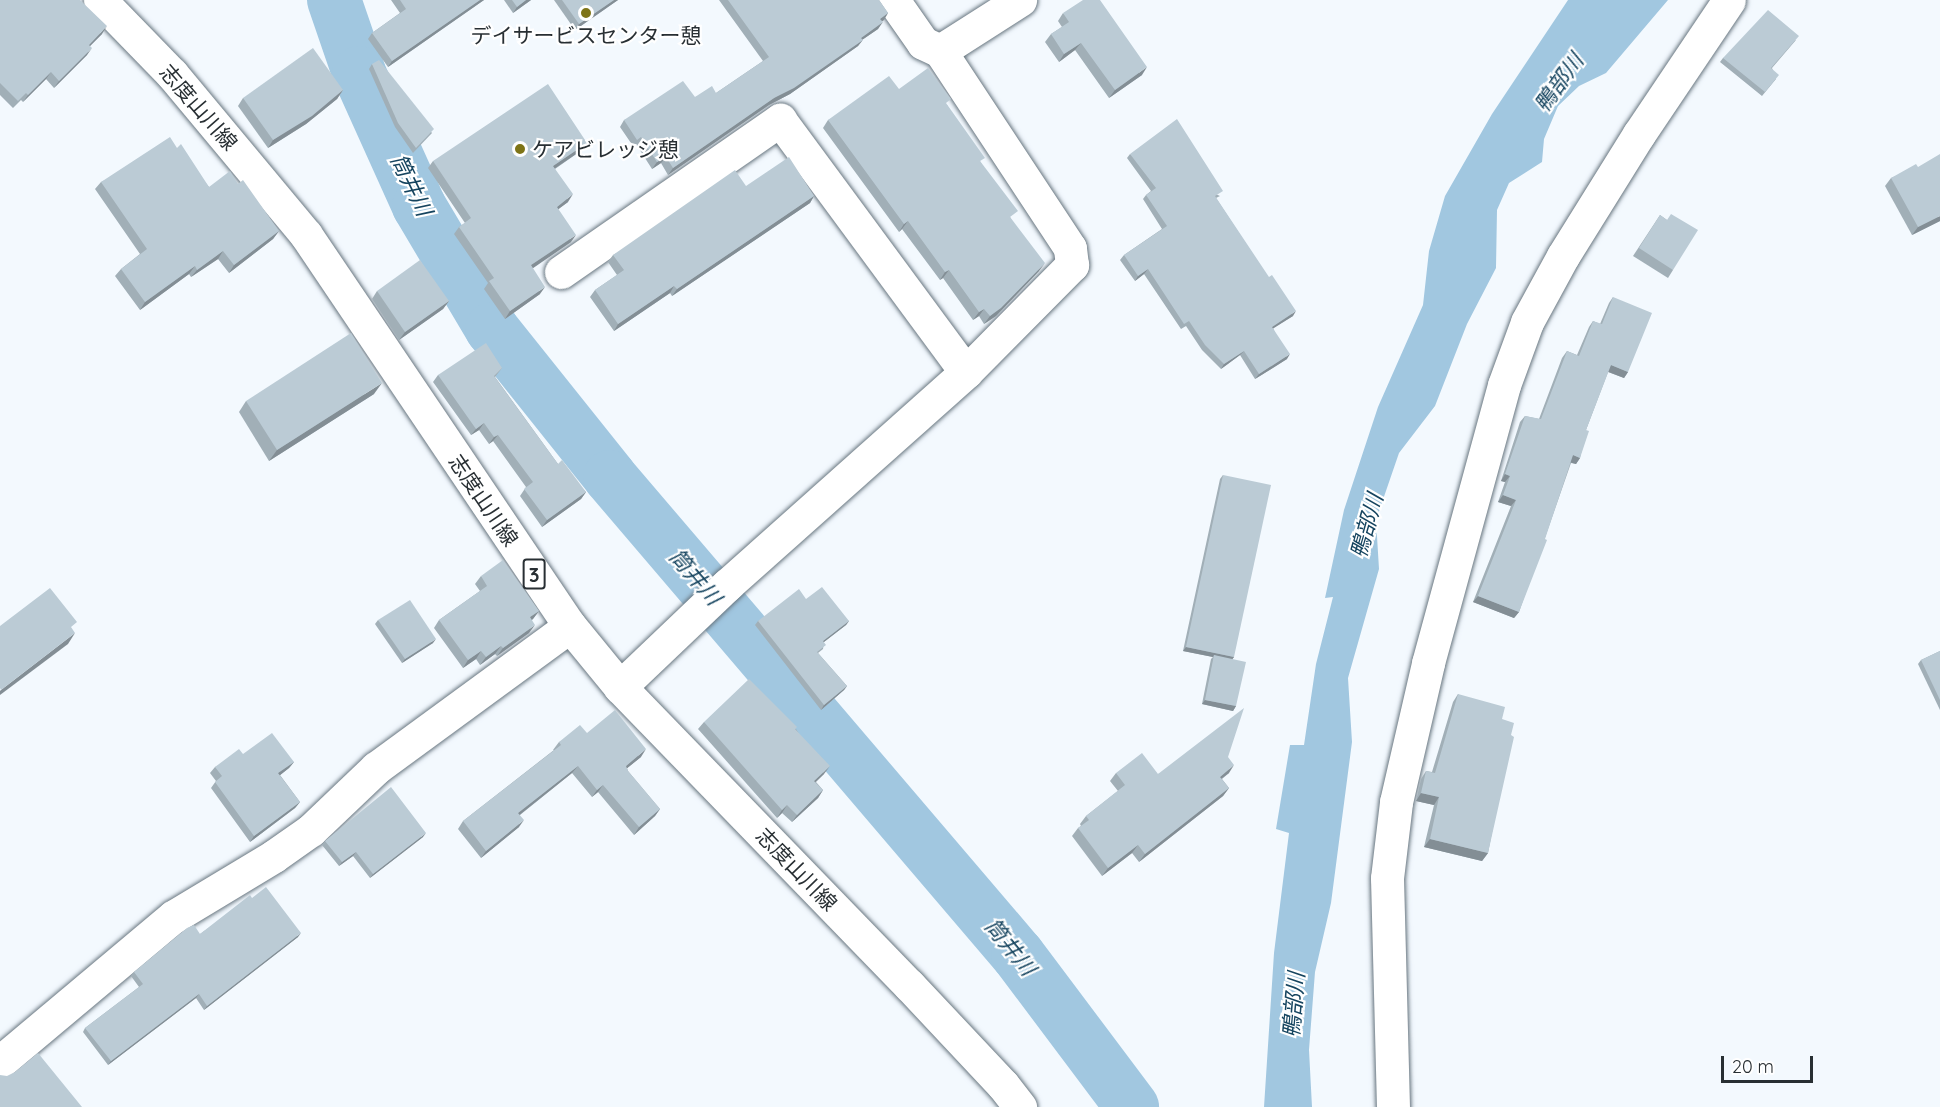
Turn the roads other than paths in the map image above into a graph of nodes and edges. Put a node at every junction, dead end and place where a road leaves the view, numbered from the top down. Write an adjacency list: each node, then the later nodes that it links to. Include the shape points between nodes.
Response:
1 (100, 0): 8 (street, 志度山川線 / 3, via 172,74 306,234)
2 (893, 0): 5 (street, via 923,43)
3 (1020, 0): 5 (street)
4 (1729, 0): 12 (street, via 1563,256 1527,322 1504,384 1428,663 1396,802 1387,878)
5 (940, 51): 7 (street, via 1070,248 1072,265)
6 (561, 272): 7 (street, via 780,120)
7 (966, 372): 9 (street, via 727,585)
8 (570, 626): 9 (street, 志度山川線 / 3); 10 (street, via 376,768 311,830 173,917)
9 (620, 687): 11 (street, 志度山川線 / 3, via 917,993)
10 (0, 1062)
11 (1020, 1107)
12 (1393, 1107)

